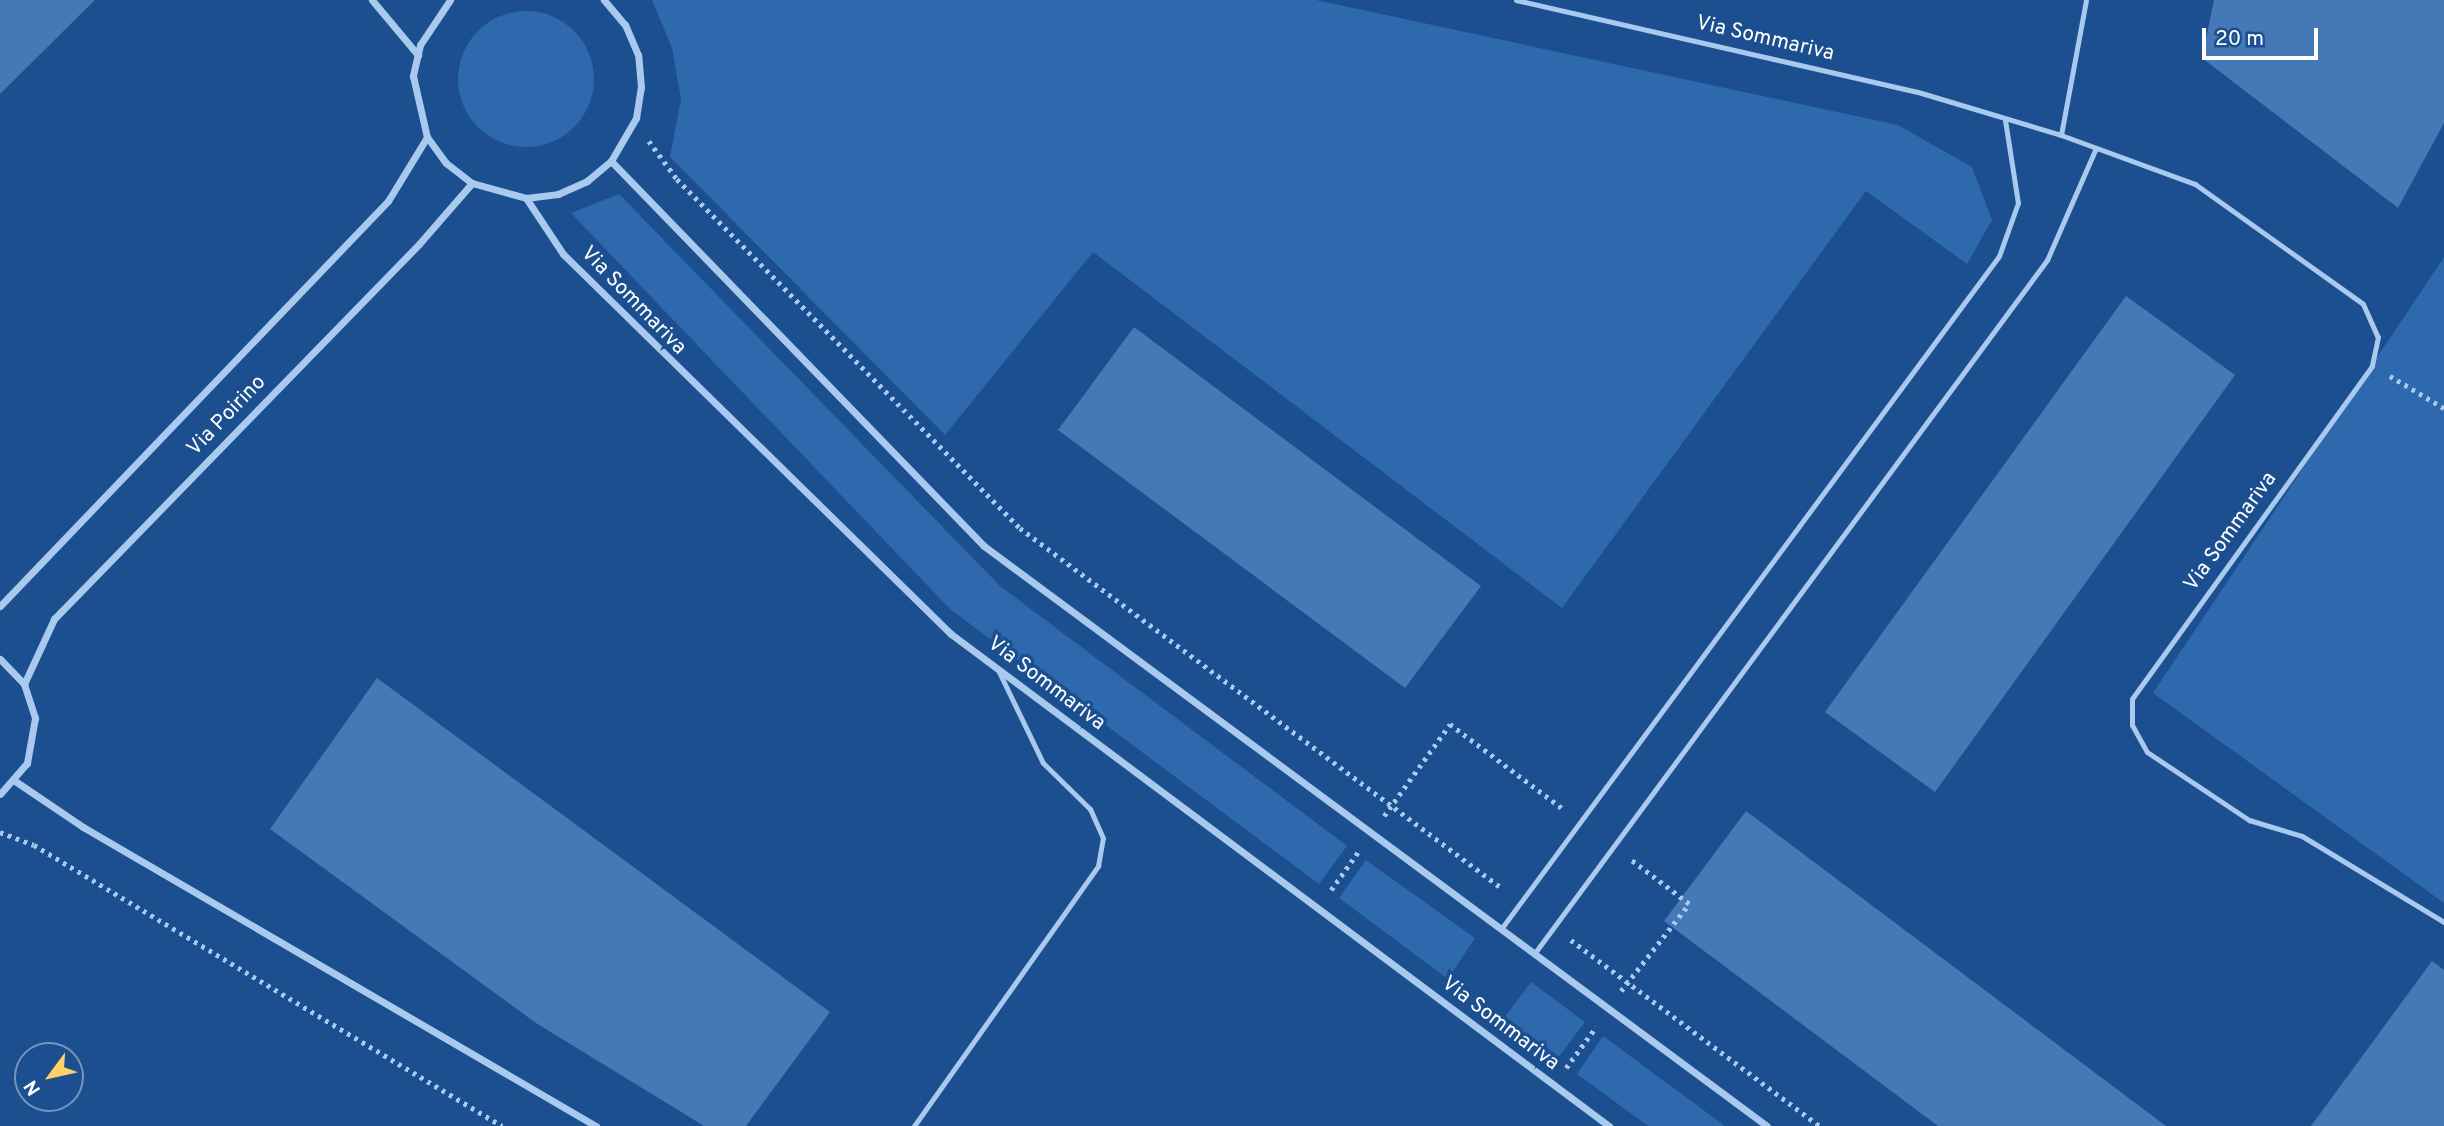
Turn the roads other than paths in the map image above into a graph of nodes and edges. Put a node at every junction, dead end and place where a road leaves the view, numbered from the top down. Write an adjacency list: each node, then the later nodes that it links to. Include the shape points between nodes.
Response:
1 (372, 0): 6 (street)
2 (450, 0): 6 (street, via 434,17)
3 (604, 0): 11 (street, via 625,25 638,55 641,87 636,118)
4 (1516, 0): 7 (lane, Via Sommariva, via 1919,92)
5 (2086, 0): 8 (lane)
6 (418, 55): 9 (street, via 416,108)
7 (2005, 120): 8 (lane, Via Sommariva); 21 (lane, via 2018,203 1999,257)
8 (2061, 135): 10 (lane, Via Sommariva)
9 (427, 137): 12 (street, via 446,163); 14 (street, Via Poirino, via 388,201)
10 (2096, 148): 20 (lane, Via Sommariva, via 2195,184 2363,304 2378,337 2372,366 2132,699 2132,726 2147,752 2249,820 2302,836); 22 (lane, via 2047,260)
11 (611, 161): 13 (street, via 558,194); 21 (street, via 984,546)
12 (472, 183): 13 (street); 17 (street, Via Poirino, via 419,244 54,619)
13 (526, 198): 16 (street, Via Sommariva, via 563,254 694,388 951,635)
14 (0, 606)
15 (0, 659): 17 (street)
16 (998, 670): 24 (lane, via 1043,762 1090,809 1103,838 1098,866); 25 (street, Via Sommariva)
17 (24, 684): 18 (street, via 35,718 34,741)
18 (15, 781): 19 (street); 23 (street, via 83,827)
19 (0, 794)
20 (2444, 922)
21 (1501, 929): 22 (street)
22 (1535, 954): 26 (street)
23 (596, 1126)
24 (914, 1126)
25 (1609, 1126)
26 (1767, 1126)

